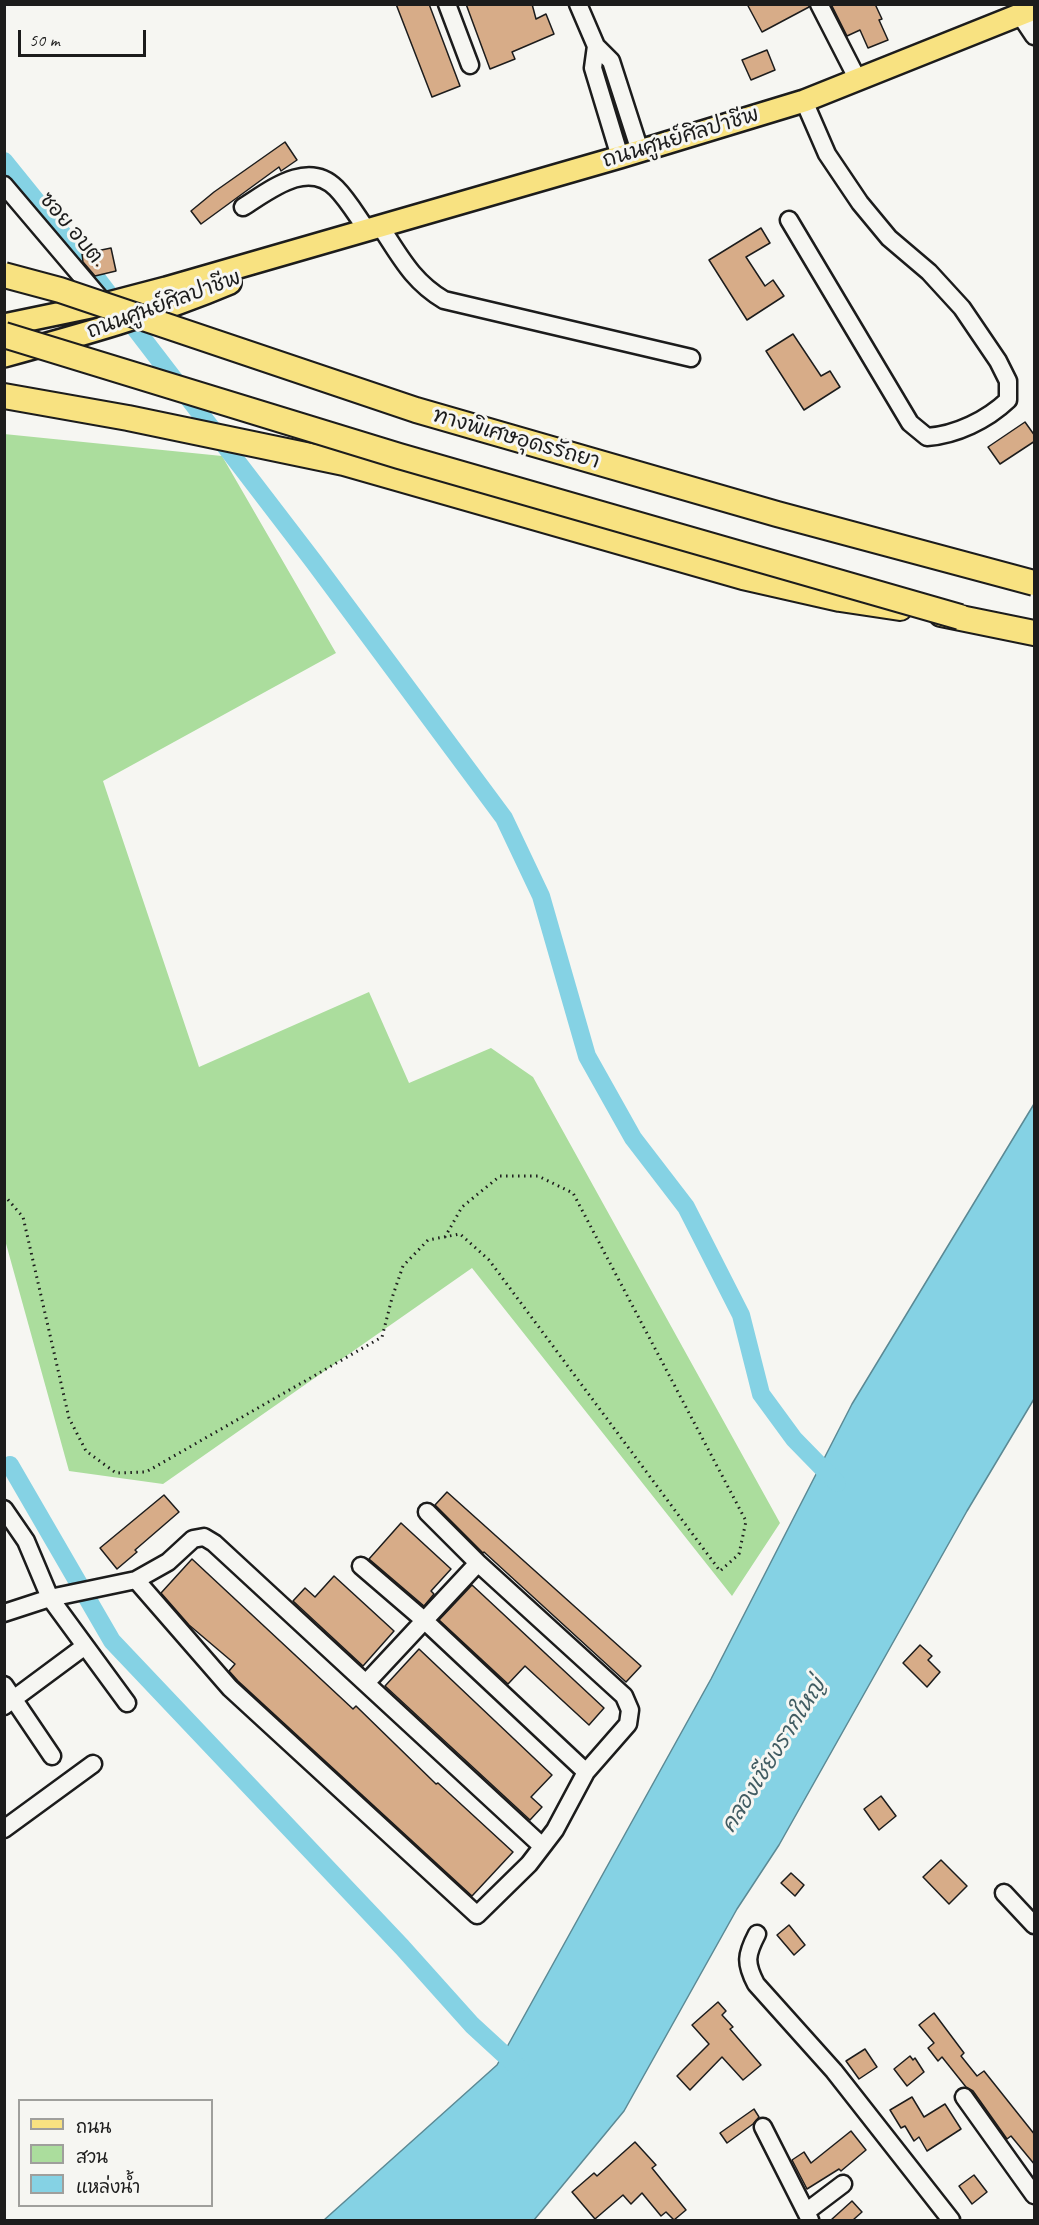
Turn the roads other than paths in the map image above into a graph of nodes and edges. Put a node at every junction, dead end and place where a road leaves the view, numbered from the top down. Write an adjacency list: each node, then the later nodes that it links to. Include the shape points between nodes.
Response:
1 (447, 4): 7 (street)
2 (578, 4): 6 (street)
3 (819, 4): 8 (street)
4 (1027, 12): 5 (street); 8 (main road, ถนนศูนย์ศิลปาชีพ)
5 (1035, 36)
6 (596, 46): 9 (street, via 611,61); 11 (street, via 593,68)
7 (470, 65)
8 (858, 80): 10 (main road, ถนนศูนย์ศิลปาชีพ)
9 (623, 98): 11 (street); 12 (street)
10 (804, 101): 12 (main road, ถนนศูนย์ศิลปาชีพ); 16 (street, via 827,154 860,203 889,238 929,272 962,308 998,361 1008,381 1008,400 993,414 942,436 927,437 909,423)
11 (604, 104): 13 (street)
12 (640, 151): 13 (main road, ถนนศูนย์ศิลปาชีพ)
13 (620, 157): 17 (main road, ถนนศูนย์ศิลปาชีพ)
14 (4, 185): 22 (street, ซอย อบต.)
15 (243, 207): 17 (street, via 286,181 305,176 320,178 335,187)
16 (789, 220)
17 (374, 228): 18 (main road, ถนนศูนย์ศิลปาชีพ); 26 (street, via 426,289 444,300)
18 (319, 245): 22 (main road, ถนนศูนย์ศิลปาชีพ); 25 (main road, ถนนศูนย์ศิลปาชีพ, via 164,308)
19 (4, 269): 21 (highway, bridge)
20 (4, 275): 21 (highway, ทางพิเศษอุดรรัถยา, bridge)
21 (60, 290): 28 (highway, ทางพิเศษอุดรรัถยา, bridge, via 416,410)
22 (105, 304): 23 (main road, ถนนศูนย์ศิลปาชีพ)
23 (4, 325)
24 (4, 335): 29 (highway, bridge, via 399,456)
25 (4, 356)
26 (691, 358)
27 (4, 396): 29 (highway, bridge, via 344,464 742,577 840,599)
28 (1035, 583)
29 (960, 617): 30 (highway)
30 (1035, 633)
31 (4, 1509): 36 (street, via 26,1541)
32 (427, 1512): 33 (street)
33 (478, 1563): 38 (street); 45 (street, via 624,1696 630,1710 628,1724)
34 (361, 1566): 38 (street)
35 (136, 1580): 36 (street); 40 (street, via 168,1562 193,1539 204,1538); 47 (street, via 230,1688 477,1915)
36 (50, 1598): 37 (street); 39 (street)
37 (4, 1612)
38 (425, 1621): 40 (street); 45 (street)
39 (85, 1646): 41 (street); 42 (street)
40 (366, 1683): 47 (street)
41 (8, 1697): 43 (street)
42 (126, 1703)
43 (52, 1756)
44 (93, 1764): 46 (street)
45 (586, 1772): 47 (street)
46 (4, 1829)
47 (542, 1846)
48 (1004, 1893): 49 (street)
49 (1035, 1925)
50 (757, 1934): 56 (street, via 747,1958 756,1984 834,2071)
51 (963, 2097): 54 (street)
52 (763, 2127): 55 (street)
53 (843, 2184): 55 (street)
54 (1035, 2195)
55 (808, 2216)
56 (951, 2220)

